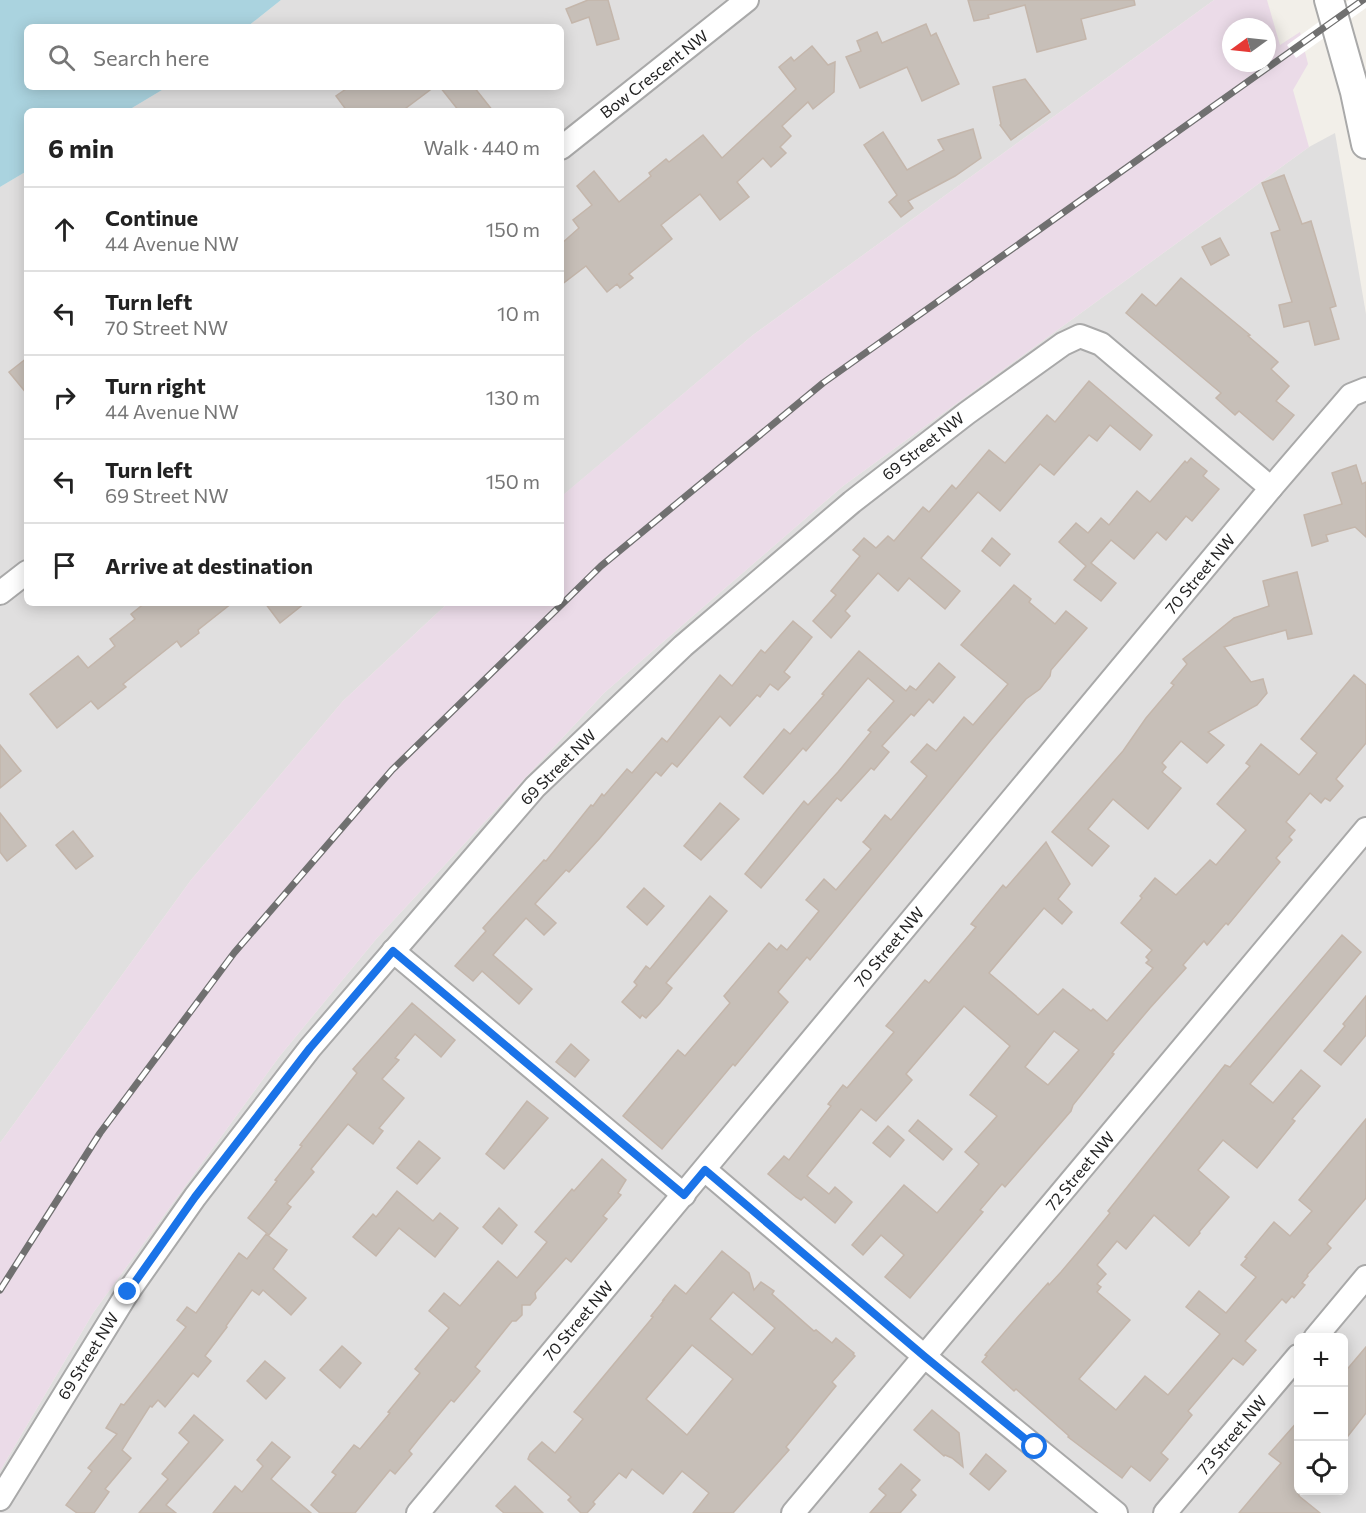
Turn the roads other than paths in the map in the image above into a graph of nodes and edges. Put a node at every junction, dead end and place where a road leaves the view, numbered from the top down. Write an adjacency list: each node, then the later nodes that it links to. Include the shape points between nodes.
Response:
1 (747, 0): 4 (street, Bow Crescent NW)
2 (1329, 0): 3 (street)
3 (1366, 144)
4 (564, 146)
5 (1366, 389): 6 (street, 70 Street NW, via 1351,395)
6 (1271, 488): 10 (street, 69 Street NW, via 1101,344 1080,336 1063,344 967,412 852,502 683,646 535,787); 11 (street, 70 Street NW)
7 (24, 574): 8 (street)
8 (0, 593)
9 (1366, 829): 15 (street, 72 Street NW)
10 (393, 951): 12 (street); 17 (street, 69 Street NW, via 310,1048 195,1197 128,1292)
11 (705, 1170): 12 (street, 70 Street NW); 15 (street)
12 (684, 1195): 18 (street, 70 Street NW)
13 (1366, 1277): 14 (street)
14 (1319, 1333)
15 (924, 1356): 19 (street, 72 Street NW); 20 (street)
16 (1294, 1362): 21 (street, 73 Street NW)
17 (0, 1499)
18 (418, 1513)
19 (793, 1513)
20 (1116, 1513)
21 (1165, 1513)

